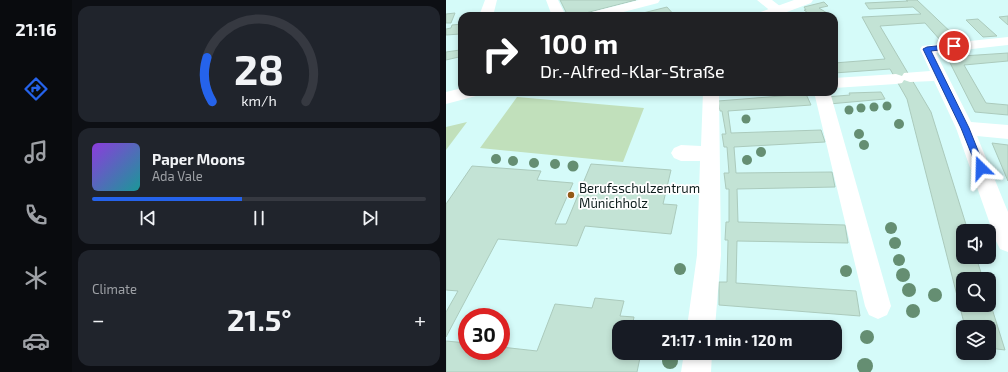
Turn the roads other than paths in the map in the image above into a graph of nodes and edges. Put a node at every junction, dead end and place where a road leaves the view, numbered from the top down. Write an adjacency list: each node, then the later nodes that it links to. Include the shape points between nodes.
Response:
1 (491, 0): 7 (street)
2 (552, 0): 8 (street)
3 (654, 0): 9 (street)
4 (763, 0): 6 (street)
5 (806, 0): 6 (main road)
6 (778, 10): 10 (main road)
7 (487, 12)
8 (557, 12)
9 (608, 12)
10 (773, 12)
11 (1008, 41): 12 (street, via 927,49)
12 (940, 76): 13 (street); 18 (street)
13 (838, 83)
14 (458, 95): 17 (main road)
15 (711, 96): 21 (street)
16 (823, 96): 23 (street)
17 (446, 98)
18 (965, 128): 19 (street); 22 (street)
19 (1008, 132)
20 (681, 153): 21 (street)
21 (710, 154): 24 (street, via 709,255)
22 (1008, 241)
23 (878, 306)
24 (702, 320)
25 (697, 360): 26 (street)
26 (696, 372)

